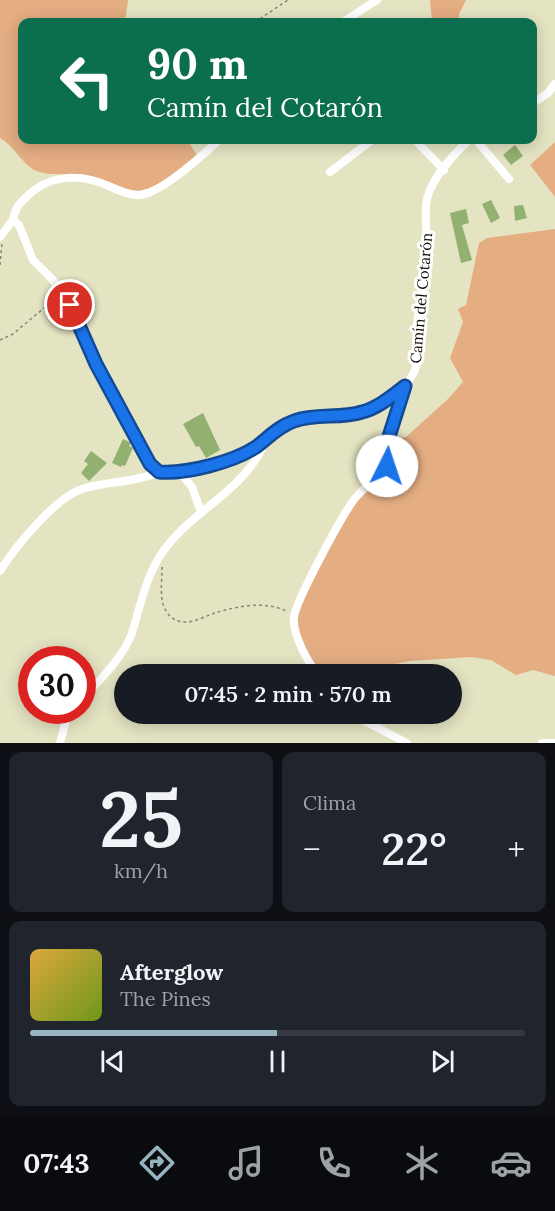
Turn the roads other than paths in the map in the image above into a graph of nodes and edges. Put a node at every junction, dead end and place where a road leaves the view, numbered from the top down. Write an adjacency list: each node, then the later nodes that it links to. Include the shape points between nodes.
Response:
1 (377, 0): 2 (street)
2 (349, 18)
3 (555, 84): 4 (street)
4 (537, 101)
5 (215, 144): 13 (street, via 200,159 149,193 134,195 92,179 61,178 44,184 21,201)
6 (367, 144): 11 (street)
7 (419, 144): 10 (street)
8 (466, 144): 10 (street, Camín del Cotarón)
9 (479, 144): 12 (street)
10 (444, 170): 15 (street, Camín del Cotarón, via 428,197 429,248 417,325 418,362)
11 (330, 172)
12 (509, 178)
13 (13, 220): 14 (street); 18 (street, via 19,225 33,260 62,292 96,364 150,464)
14 (1, 237)
15 (405, 386): 16 (street, Camín del Cotarón, via 361,413 310,417 283,426); 21 (street, via 386,446 387,466 354,500 317,564 294,616)
16 (267, 438): 17 (street, via 230,460); 19 (street, Camín del Cotarón, via 258,457 235,484)
17 (179, 471): 18 (street); 19 (street, via 192,487)
18 (159, 472): 20 (street, via 138,480 83,489 69,496 17,545)
19 (201, 512): 22 (street, Camín del Cotarón, via 159,558 139,602 131,635)
20 (0, 571)
21 (310, 664)
22 (96, 685)
23 (65, 724): 25 (street)
24 (370, 724): 26 (street)
25 (60, 743)
26 (407, 743)
27 (542, 743): 28 (street)
28 (555, 743)

